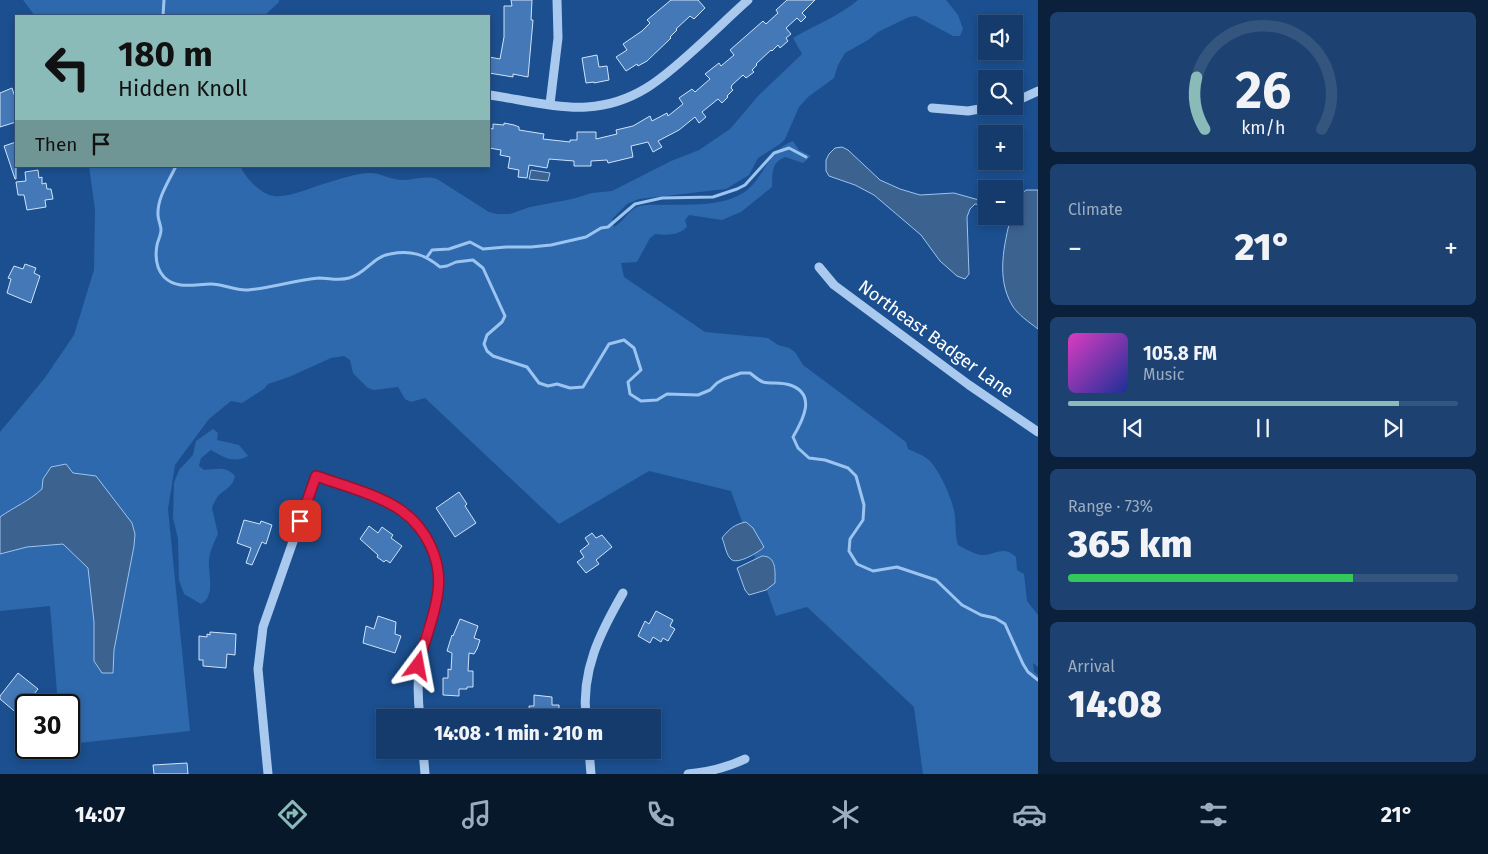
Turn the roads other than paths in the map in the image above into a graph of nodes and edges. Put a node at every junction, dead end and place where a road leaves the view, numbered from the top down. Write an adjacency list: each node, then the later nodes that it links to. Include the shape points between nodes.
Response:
1 (557, 0): 6 (street, via 558,38)
2 (748, 0): 6 (street, via 648,89 605,105 585,108)
3 (1038, 91): 5 (street)
4 (490, 95): 6 (street)
5 (1023, 98)
6 (550, 104)
7 (932, 108): 8 (street)
8 (978, 109)
9 (819, 267): 10 (street, Northeast Badger Lane, via 834,285)
10 (1038, 432)
11 (622, 593): 13 (street, via 593,652)
12 (419, 709): 17 (street, via 418,666 436,605 439,573 428,542 401,510 316,476 263,627 258,669)
13 (586, 709)
14 (424, 759): 18 (street)
15 (590, 759): 19 (street)
16 (745, 759): 20 (street, via 710,772)
17 (268, 774)
18 (425, 774)
19 (591, 774)
20 (688, 774)

